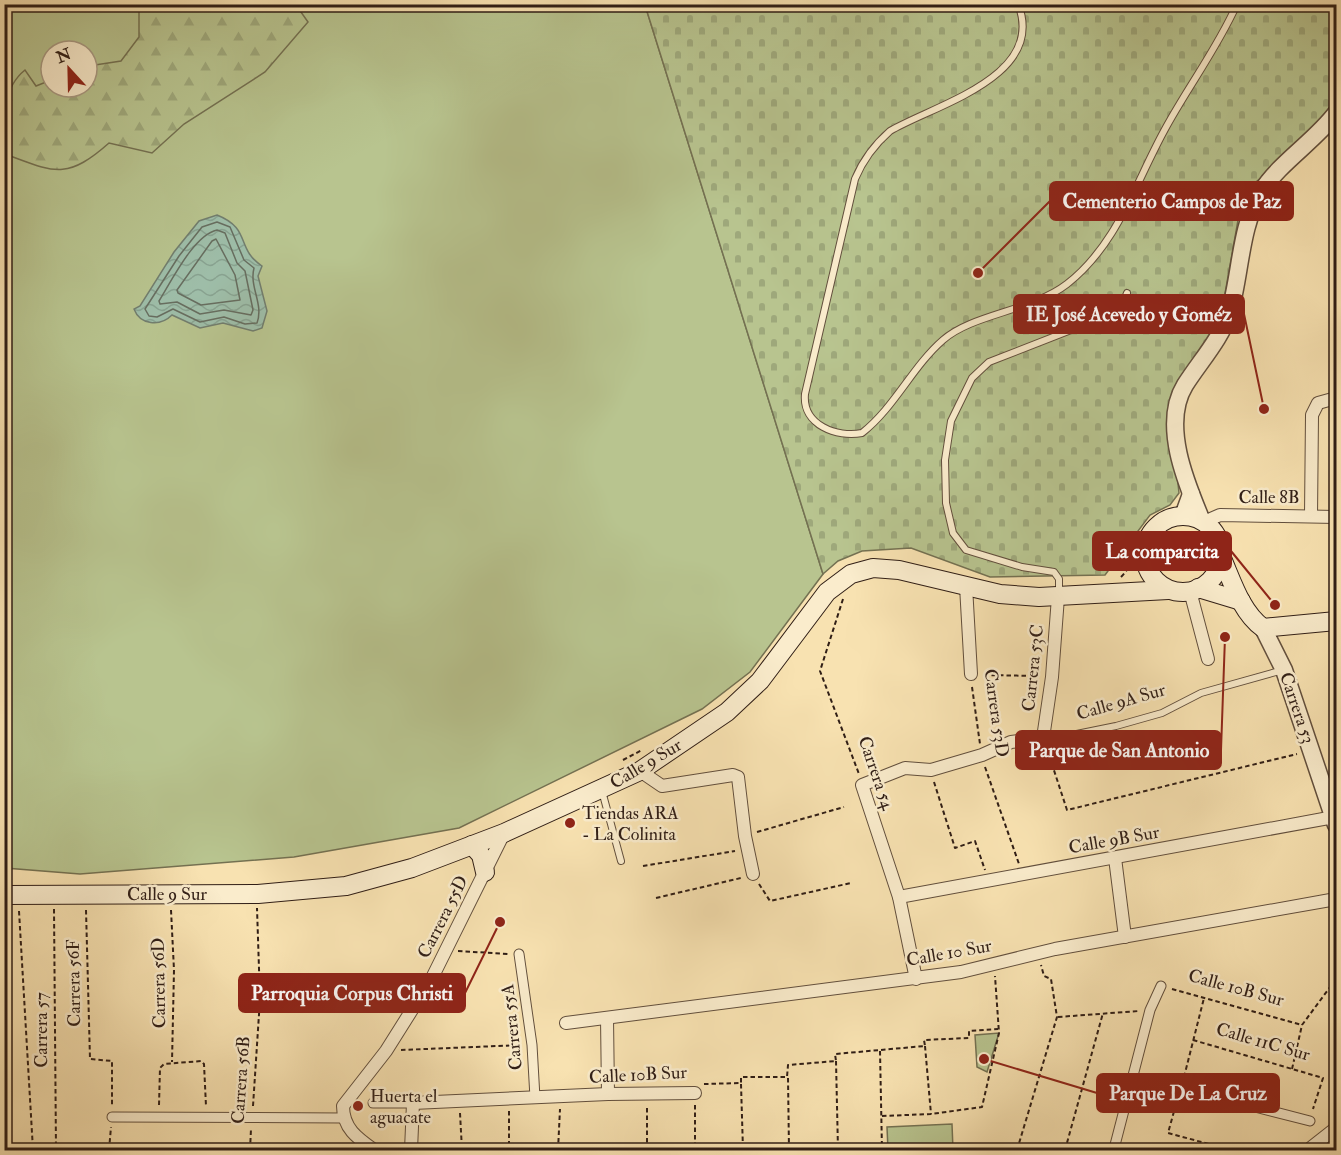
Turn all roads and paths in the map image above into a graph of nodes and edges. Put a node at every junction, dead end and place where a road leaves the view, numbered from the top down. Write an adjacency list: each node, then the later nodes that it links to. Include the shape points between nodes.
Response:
1 (1018, 4): 2 (lane, via 1020,36 1009,63 999,74 890,130 860,166 805,394 809,413 825,428 849,435 862,433 944,338 1040,300 1067,284 1085,267 1124,217 1164,132)
2 (1237, 4)
3 (1336, 113): 8 (street, via 1257,199 1220,336 1183,388 1176,408 1176,430)
4 (1336, 290): 6 (lane)
5 (1126, 293): 20 (lane, via 1122,306 1112,314 989,362 972,378 951,421 946,503 953,533 966,550 1058,574)
6 (1336, 358)
7 (1336, 398): 10 (street, via 1318,403 1312,415)
8 (1191, 494): 9 (street); 12 (street)
9 (1176, 514): 12 (main road); 14 (main road, via 1158,525 1148,538); 16 (path, via 1148,524 1140,534)
10 (1311, 516): 11 (street, Calle 8B); 12 (street, Calle 8B, via 1220,515)
11 (1336, 517)
12 (1203, 521): 13 (main road, via 1218,539)
13 (1221, 556): 18 (main road, via 1211,579); 21 (main road, Carrera 53)
14 (1145, 558): 16 (main road, via 1138,575); 17 (main road, via 1154,578)
15 (966, 586): 20 (main road, Calle 9 Sur, via 1000,594); 26 (street, Carrera 53D); 34 (main road, Calle 9 Sur, via 899,570 873,568 851,574 827,592 760,681 710,725)
16 (1120, 586): 17 (main road, Calle 9 Sur); 20 (main road, Calle 9 Sur)
17 (1168, 590): 18 (main road)
18 (1194, 590): 21 (main road); 24 (street)
19 (845, 592): 35 (path, Carrera 54, via 820,671)
20 (1058, 597): 27 (street, Carrera 53C)
21 (1241, 601): 23 (main road, Carrera 53, via 1252,620)
22 (1336, 621): 23 (main road)
23 (1263, 628): 25 (street, Carrera 53)
24 (1208, 659)
25 (1284, 670): 28 (lane, Calle 9A Sur, via 1201,693 1162,713 1116,726); 30 (street, Carrera 53)
26 (971, 674): 27 (path); 31 (path, Carrera 53D)
27 (1052, 676): 28 (street, Carrera 53C)
28 (1043, 738): 30 (path, Carrera 53C, via 1067,810); 31 (street, Calle 9A Sur, via 1011,742)
29 (647, 747): 32 (path)
30 (1311, 751): 38 (street, Carrera 53)
31 (982, 756): 33 (street, Calle 9A Sur); 47 (path, Carrera 53D)
32 (616, 764)
33 (931, 770): 35 (street, Calle 9A Sur, via 905,768); 48 (path, via 955,848 975,841)
34 (640, 771): 36 (main road, Calle 9 Sur); 40 (street, via 662,786 733,775 740,780)
35 (862, 784): 51 (street, Carrera 54)
36 (602, 790): 39 (main road, Calle 9 Sur); 43 (lane)
37 (844, 807): 40 (path)
38 (1335, 821): 42 (street, Calle 9B Sur)
39 (504, 833): 41 (main road, Calle 9 Sur); 45 (street, Carrera 55D)
40 (746, 843): 44 (path); 46 (street)
41 (472, 845): 45 (main road, via 481,855); 50 (main road, Calle 9 Sur, via 412,868 346,886 258,894)
42 (1115, 858): 47 (street, Calle 9B Sur); 59 (street)
43 (621, 861)
44 (643, 866)
45 (485, 872): 60 (street, Carrera 55D)
46 (753, 874): 49 (path, via 770,901); 52 (path)
47 (1023, 875): 48 (street, Calle 9B Sur)
48 (988, 881): 51 (street, Calle 9B Sur)
49 (851, 884)
50 (4, 895)
51 (899, 897): 65 (street, Carrera 54)
52 (656, 898)
53 (1336, 899): 59 (street, Calle 10 Sur)
54 (171, 904): 81 (path, Carrera 56D)
55 (256, 904): 101 (path, Carrera 56B, via 260,999)
56 (86, 907): 97 (path, Carrera 56F, via 90,1059 112,1060)
57 (54, 909): 107 (path, Carrera 57)
58 (20, 911): 106 (path)
59 (1125, 937): 61 (street, Calle 10 Sur)
60 (446, 951): 62 (path); 80 (street, Carrera 55D)
61 (1039, 953): 64 (street, Calle 10 Sur); 71 (path, via 1044,976 1052,979)
62 (502, 954)
63 (519, 954): 77 (street, Carrera 55A)
64 (994, 964): 65 (street, Calle 10 Sur); 75 (path)
65 (916, 979): 72 (street, Calle 10 Sur)
66 (1336, 979): 74 (path, Calle 10B Sur)
67 (1161, 986): 68 (path, Calle 10B Sur); 69 (street)
68 (1204, 998): 74 (path, Calle 10B Sur); 76 (path)
69 (1150, 1010): 70 (path); 105 (street)
70 (1103, 1013): 71 (path); 122 (path)
71 (1057, 1017): 121 (path)
72 (607, 1018): 73 (street, Calle 10 Sur); 88 (street)
73 (566, 1023)
74 (1302, 1025): 83 (path, Calle 10B Sur)
75 (998, 1029): 78 (path, via 969,1031 969,1038 924,1040); 96 (path, via 981,1107)
76 (1193, 1041): 83 (path, Calle 11C Sur); 86 (path)
77 (532, 1045): 80 (path); 90 (street, Carrera 55A)
78 (925, 1046): 79 (path); 96 (path)
79 (879, 1050): 82 (path, via 835,1053); 98 (path)
80 (386, 1051): 102 (street, Carrera 55D, via 343,1106)
81 (172, 1062): 99 (path, via 164,1064 158,1077); 100 (path, via 204,1064)
82 (836, 1062): 84 (path, via 788,1065); 119 (path)
83 (1292, 1069): 103 (path, Calle 11C Sur, via 1323,1078)
84 (788, 1077): 85 (path, Calle 10B Sur, via 741,1077); 118 (path)
85 (741, 1083): 87 (path, Calle 10B Sur, via 696,1084); 117 (path)
86 (1181, 1088): 103 (street); 123 (path, via 1168,1133)
87 (695, 1093): 89 (street, Calle 10B Sur); 116 (path)
88 (608, 1094): 89 (street, Calle 10B Sur); 91 (street, Calle 10B Sur)
89 (647, 1095): 115 (path)
90 (535, 1098): 91 (street, Calle 10B Sur); 92 (street, Calle 10B Sur)
91 (561, 1098): 114 (path)
92 (508, 1099): 93 (street, Calle 10B Sur); 113 (path)
93 (459, 1102): 95 (street, Calle 10B Sur); 112 (path)
94 (374, 1103): 95 (street)
95 (413, 1103): 111 (street)
96 (931, 1114): 98 (path)
97 (112, 1116): 99 (street); 108 (path)
98 (882, 1116): 120 (path)
99 (159, 1117): 100 (street)
100 (207, 1118): 101 (street)
101 (252, 1118): 102 (street); 109 (path, Carrera 56B)
102 (343, 1118): 110 (street, via 354,1136)
103 (1310, 1121)
104 (1336, 1128): 124 (street)
105 (1115, 1145)
106 (33, 1150)
107 (56, 1150)
108 (109, 1150)
109 (250, 1150)
110 (374, 1150)
111 (411, 1150)
112 (462, 1150)
113 (509, 1150)
114 (558, 1150)
115 (647, 1150)
116 (695, 1150)
117 (742, 1150)
118 (789, 1150)
119 (838, 1150)
120 (882, 1150)
121 (1017, 1150)
122 (1065, 1150)
123 (1231, 1150)
124 (1308, 1150)

